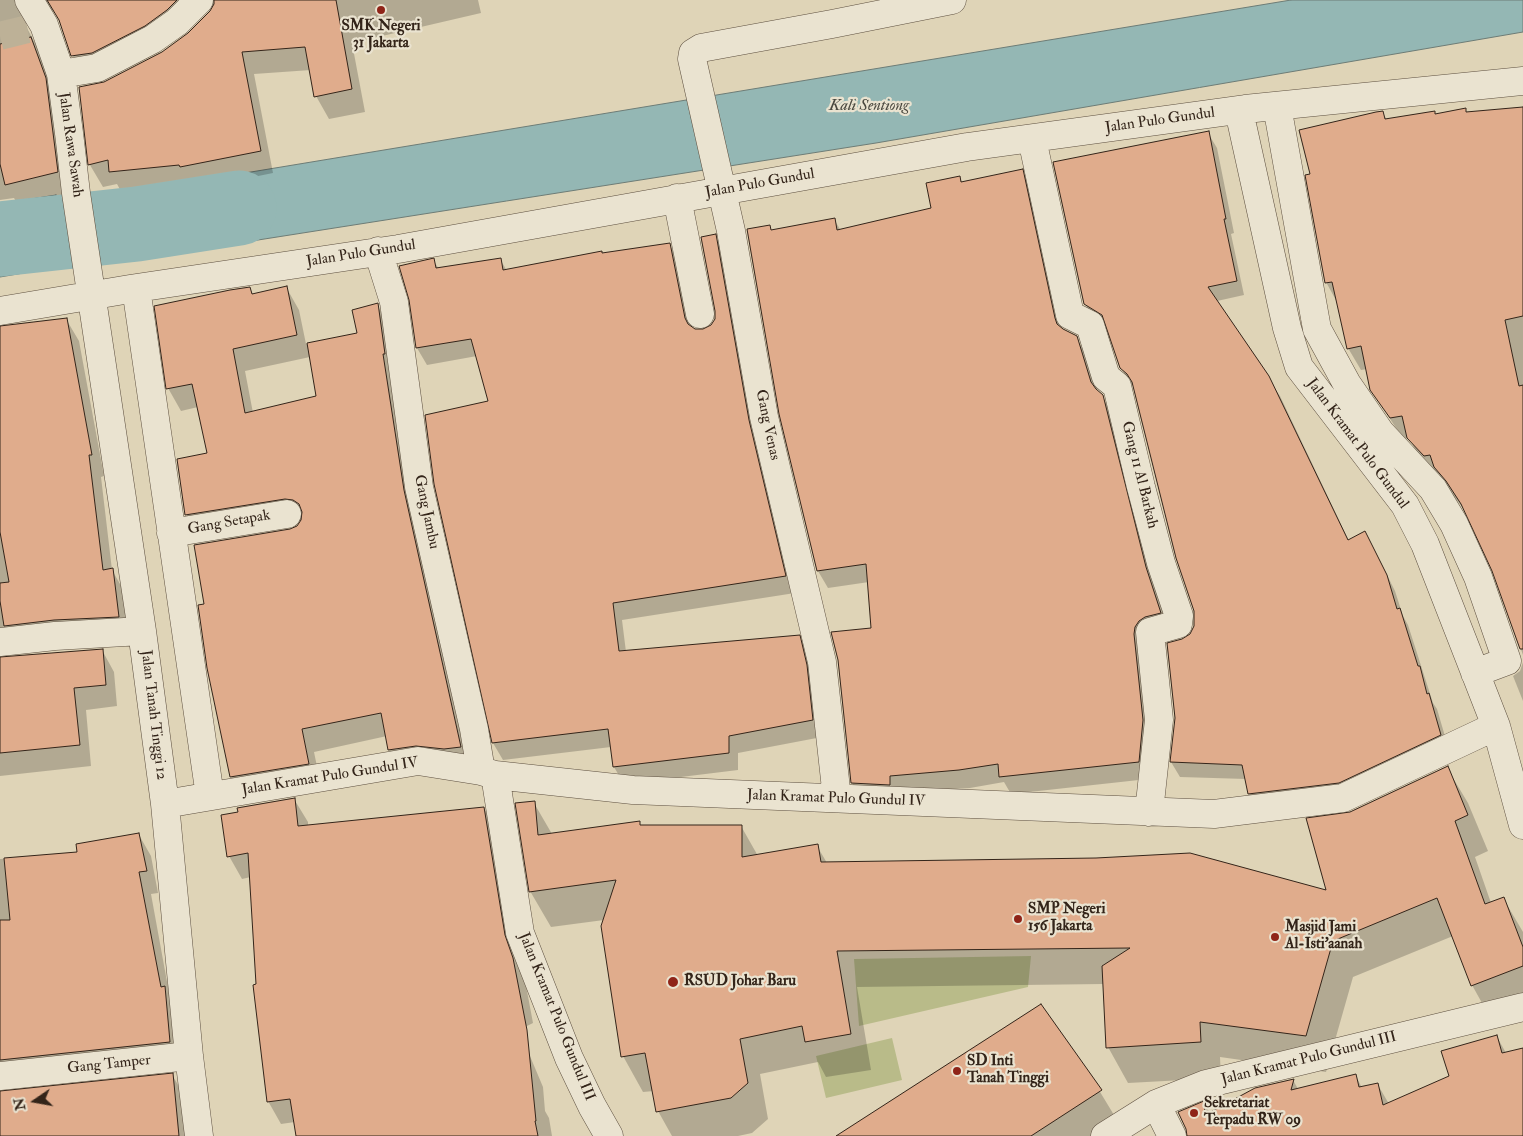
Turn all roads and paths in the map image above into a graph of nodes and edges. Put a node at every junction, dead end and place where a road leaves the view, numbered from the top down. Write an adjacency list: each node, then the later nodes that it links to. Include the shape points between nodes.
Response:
1 (29, 0): 4 (street, Jalan Rawa Sawah)
2 (199, 0): 4 (street, via 177,22 153,39 97,68)
3 (952, 0): 9 (street, Gang Venas, via 701,48 695,66)
4 (60, 74): 12 (street, Jalan Rawa Sawah)
5 (1523, 81): 6 (street, Jalan Pulo Gundul)
6 (1275, 106): 7 (street, Jalan Pulo Gundul); 16 (street, via 1317,329 1347,384)
7 (1242, 110): 8 (street, Jalan Pulo Gundul); 16 (street, Jalan Kramat Pulo Gundul, via 1287,328 1299,367)
8 (1032, 138): 9 (street, Jalan Pulo Gundul); 27 (street, Gang 11 Al Barkah, via 1070,315 1090,324 1106,377 1117,386 1148,515 1179,616 1178,624 1150,632 1159,720)
9 (721, 187): 10 (street, Jalan Pulo Gundul); 25 (street, Gang Venas, via 764,417 822,662)
10 (677, 198): 11 (street, Jalan Pulo Gundul); 15 (street)
11 (378, 252): 13 (street, Jalan Pulo Gundul); 23 (street, Gang Jambu, via 394,302 419,487 474,730)
12 (93, 287): 13 (street, Jalan Pulo Gundul); 14 (street, Jalan Pulo Gundul); 19 (street, Jalan Tanah Tinggi 12)
13 (133, 288): 18 (street)
14 (0, 311)
15 (700, 314)
16 (1359, 425): 21 (street, Jalan Kramat Pulo Gundul); 21 (street, via 1380,432 1434,489 1454,524 1478,577)
17 (287, 514): 18 (street, Gang Setapak)
18 (171, 533): 24 (street)
19 (142, 631): 20 (street); 26 (street, Jalan Tanah Tinggi 12)
20 (0, 642)
21 (1492, 662): 22 (street, Jalan Kramat Pulo Gundul)
22 (1496, 726): 27 (street, Jalan Kramat Pulo Gundul IV, via 1343,798 1214,814); 28 (street, Jalan Kramat Pulo Gundul)
23 (488, 773): 24 (street, Jalan Kramat Pulo Gundul IV, via 418,761); 25 (street, Jalan Kramat Pulo Gundul IV, via 633,790); 34 (street, Jalan Kramat Pulo Gundul III, via 520,933 570,1058)
24 (208, 796): 26 (street, Jalan Kramat Pulo Gundul IV)
25 (837, 798): 27 (street, Jalan Kramat Pulo Gundul IV)
26 (171, 803): 30 (street, Jalan Tanah Tinggi 12)
27 (1149, 812)
28 (1523, 825)
29 (1523, 1007): 32 (street, Jalan Kramat Pulo Gundul III, via 1206,1084)
30 (189, 1056): 31 (street, Gang Tamper); 33 (street, Jalan Tanah Tinggi 12)
31 (0, 1076)
32 (1156, 1104): 35 (street, Jalan Kramat Pulo Gundul III); 36 (street)
33 (199, 1136)
34 (609, 1136)
35 (1104, 1136)
36 (1172, 1136)

